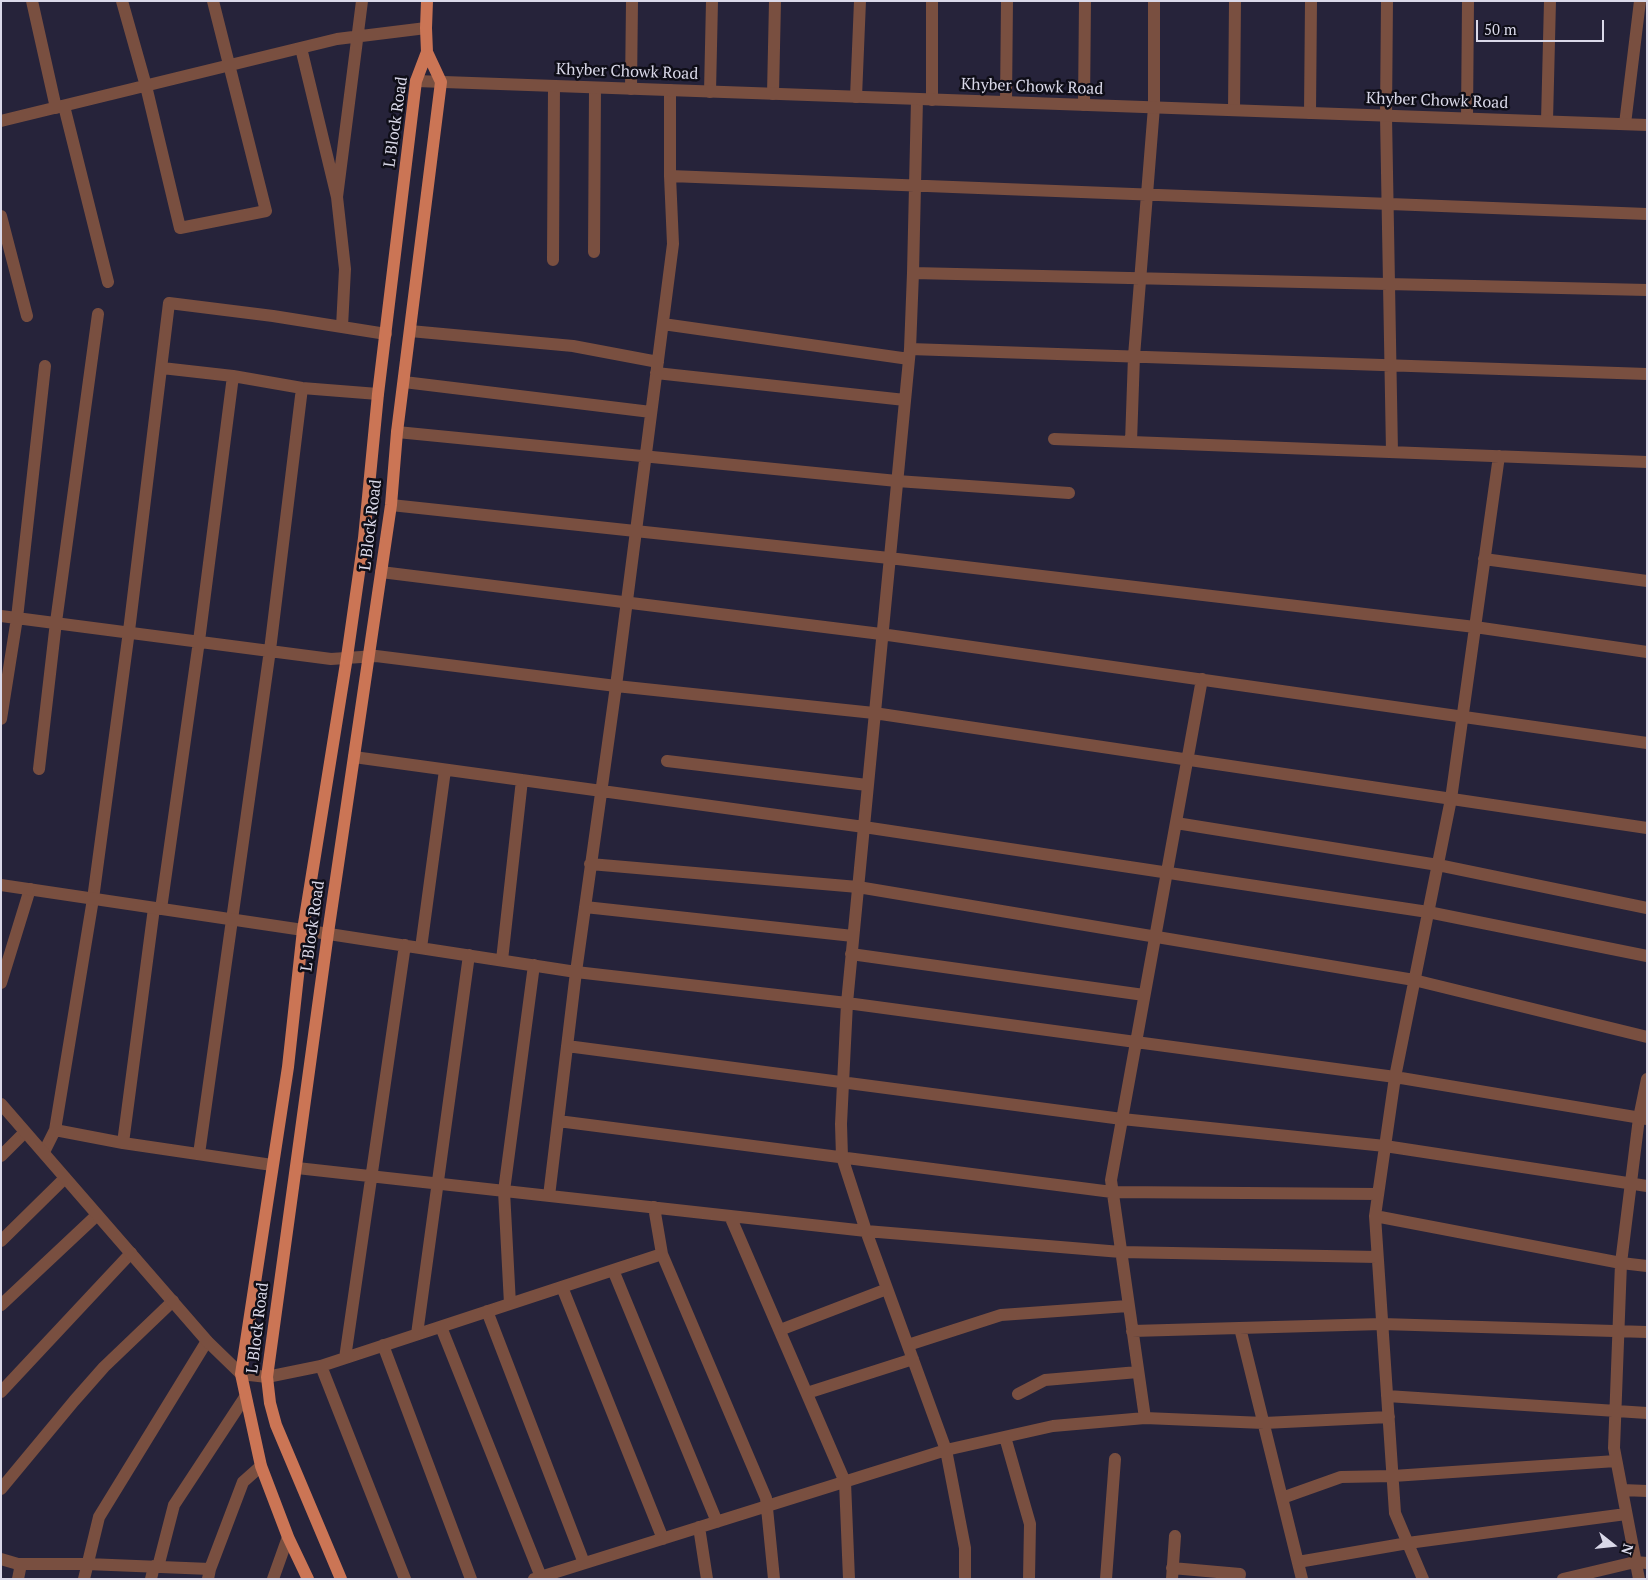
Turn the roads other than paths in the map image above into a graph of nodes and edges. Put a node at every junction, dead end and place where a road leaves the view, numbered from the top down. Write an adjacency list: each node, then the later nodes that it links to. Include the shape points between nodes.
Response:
1 (32, 1): 39 (street)
2 (122, 1): 27 (street)
3 (213, 1): 24 (street)
4 (362, 1): 21 (street)
5 (427, 1): 20 (main road)
6 (632, 1): 30 (street)
7 (712, 1): 32 (street)
8 (775, 1): 33 (street)
9 (860, 1): 34 (street)
10 (932, 1): 36 (street)
11 (1007, 1): 37 (street)
12 (1086, 1): 38 (street)
13 (1154, 1): 40 (street)
14 (1235, 1): 41 (street)
15 (1311, 1): 42 (street)
16 (1387, 1): 43 (street)
17 (1468, 1): 44 (street)
18 (1550, 1): 46 (street)
19 (1640, 1): 47 (street)
20 (426, 28): 21 (street); 23 (main road)
21 (357, 37): 22 (street); 52 (street)
22 (301, 48): 24 (street); 52 (street)
23 (427, 52): 25 (main road, L Block Road); 26 (main road)
24 (230, 66): 27 (street); 27 (street, via 266,211 180,228)
25 (416, 81): 26 (street, Khyber Chowk Road); 68 (main road, L Block Road)
26 (441, 82): 28 (street, Khyber Chowk Road); 67 (main road, L Block Road)
27 (146, 86): 39 (street)
28 (554, 86): 29 (street, Khyber Chowk Road); 57 (street)
29 (595, 88): 30 (street, Khyber Chowk Road); 56 (street)
30 (631, 89): 31 (street, Khyber Chowk Road)
31 (670, 90): 32 (street, Khyber Chowk Road); 49 (street)
32 (710, 92): 33 (street, Khyber Chowk Road)
33 (774, 94): 34 (street, Khyber Chowk Road)
34 (856, 97): 35 (street, Khyber Chowk Road)
35 (917, 99): 36 (street, Khyber Chowk Road); 50 (street)
36 (932, 100): 37 (street, Khyber Chowk Road)
37 (1006, 102): 38 (street, Khyber Chowk Road)
38 (1084, 105): 40 (street, Khyber Chowk Road)
39 (60, 107): 45 (street); 60 (street)
40 (1154, 107): 41 (street, Khyber Chowk Road); 51 (street)
41 (1234, 110): 42 (street, Khyber Chowk Road)
42 (1310, 113): 43 (street, Khyber Chowk Road)
43 (1386, 116): 44 (street, Khyber Chowk Road); 53 (street)
44 (1467, 118): 46 (street, Khyber Chowk Road)
45 (1, 121)
46 (1547, 122): 47 (street, Khyber Chowk Road)
47 (1625, 124): 48 (street, Khyber Chowk Road)
48 (1647, 125)
49 (670, 176): 50 (street); 65 (street, via 673,244)
50 (915, 185): 51 (street); 58 (street)
51 (1147, 194): 53 (street); 59 (street)
52 (337, 198): 66 (street, via 345,269)
53 (1387, 203): 54 (street); 61 (street)
54 (1647, 214)
55 (1, 216): 64 (street)
56 (594, 252)
57 (553, 260)
58 (913, 272): 59 (street); 69 (street)
59 (1140, 278): 61 (street); 70 (street)
60 (108, 282)
61 (1388, 283): 62 (street); 71 (street)
62 (1647, 290)
63 (98, 314): 100 (street)
64 (27, 316)
65 (663, 324): 69 (street); 73 (street)
66 (342, 327): 68 (street); 74 (street, via 169,303)
67 (410, 330): 73 (street, via 573,346); 77 (main road, L Block Road)
68 (386, 334): 79 (main road, L Block Road)
69 (909, 354): 70 (street); 80 (street)
70 (1134, 356): 71 (street); 84 (street)
71 (1389, 365): 75 (street); 85 (street)
72 (45, 366): 99 (street)
73 (657, 367): 80 (street); 81 (street)
74 (162, 368): 76 (street); 102 (street)
75 (1647, 374)
76 (233, 376): 78 (street); 104 (street)
77 (404, 382): 81 (street); 82 (main road, L Block Road)
78 (302, 388): 79 (street); 105 (street)
79 (378, 394): 108 (main road, L Block Road)
80 (905, 400): 89 (street)
81 (651, 412): 86 (street)
82 (397, 432): 86 (street); 91 (main road, L Block Road)
83 (1054, 439): 84 (street)
84 (1131, 442): 85 (street)
85 (1392, 452): 87 (street)
86 (645, 456): 89 (street); 92 (street)
87 (1499, 456): 88 (street); 94 (street)
88 (1647, 462)
89 (897, 481): 90 (street); 93 (street)
90 (1069, 493)
91 (391, 505): 92 (street); 95 (main road, L Block Road)
92 (636, 531): 93 (street); 97 (street)
93 (889, 558): 101 (street); 103 (street)
94 (1484, 559): 96 (street); 101 (street)
95 (381, 572): 97 (street); 107 (main road, L Block Road)
96 (1647, 581)
97 (626, 602): 103 (street); 110 (street)
98 (1, 616): 99 (street)
99 (17, 618): 100 (street); 113 (street)
100 (56, 622): 102 (street); 118 (street)
101 (1475, 628): 106 (street); 112 (street)
102 (129, 631): 104 (street); 133 (street)
103 (881, 634): 109 (street); 111 (street)
104 (199, 641): 105 (street); 136 (street)
105 (270, 650): 108 (street, via 331,659); 138 (street)
106 (1647, 652)
107 (368, 656): 108 (street); 110 (street); 115 (main road, L Block Road)
108 (348, 657): 139 (main road, L Block Road)
109 (1202, 679): 112 (street); 116 (street)
110 (616, 686): 111 (street); 122 (street)
111 (874, 713): 116 (street); 121 (street)
112 (1463, 716): 114 (street); 123 (street)
113 (1, 719)
114 (1647, 743)
115 (354, 757): 119 (street); 140 (main road, L Block Road)
116 (1187, 760): 123 (street); 124 (street)
117 (667, 761): 121 (street)
118 (39, 769)
119 (445, 770): 120 (street); 144 (street)
120 (522, 780): 122 (street); 148 (street)
121 (868, 785): 125 (street)
122 (600, 791): 125 (street); 127 (street)
123 (1451, 799): 126 (street); 128 (street)
124 (1176, 823): 128 (street); 129 (street)
125 (864, 827): 129 (street); 131 (street)
126 (1647, 828)
127 (590, 864): 131 (street); 134 (street)
128 (1438, 865): 135 (street); 137 (street)
129 (1167, 873): 137 (street); 142 (street)
130 (1, 885): 132 (street)
131 (858, 887): 141 (street); 142 (street)
132 (30, 890): 133 (street); 152 (street)
133 (93, 899): 136 (street); 165 (street)
134 (584, 907): 141 (street); 150 (street)
135 (1647, 908)
136 (158, 909): 138 (street); 167 (street)
137 (1428, 912): 147 (street); 151 (street)
138 (232, 919): 139 (street); 170 (street)
139 (303, 930): 140 (street); 173 (main road, L Block Road, via 288,1067)
140 (328, 933): 143 (street); 174 (main road, L Block Road)
141 (852, 936): 145 (street)
142 (1155, 937): 151 (street); 153 (street)
143 (405, 946): 144 (street); 175 (street)
144 (421, 948): 146 (street)
145 (851, 954): 153 (street); 154 (street)
146 (470, 955): 148 (street); 177 (street)
147 (1647, 956)
148 (502, 960): 149 (street)
149 (534, 965): 150 (street); 180 (street)
150 (576, 972): 154 (street); 157 (street)
151 (1414, 980): 155 (street); 158 (street)
152 (1, 983)
153 (1144, 995): 156 (street)
154 (847, 1003): 156 (street); 160 (street)
155 (1647, 1036)
156 (1136, 1042): 158 (street); 162 (street)
157 (567, 1046): 160 (street); 164 (street)
158 (1395, 1077): 163 (street); 168 (street)
159 (1647, 1079): 163 (street)
160 (843, 1082): 162 (street); 172 (street)
161 (1, 1104): 166 (street)
162 (1122, 1118): 168 (street); 181 (street, via 1111,1180)
163 (1643, 1118): 178 (street)
164 (558, 1121): 172 (street); 183 (street)
165 (55, 1130): 167 (street); 169 (street)
166 (25, 1132): 169 (street); 171 (street)
167 (123, 1143): 170 (street)
168 (1384, 1146): 178 (street); 182 (street)
169 (44, 1152): 176 (street)
170 (199, 1154): 173 (street)
171 (1, 1156)
172 (842, 1157): 181 (street); 188 (street)
173 (272, 1165): 219 (main road, L Block Road)
174 (297, 1168): 175 (street); 220 (main road, L Block Road)
175 (372, 1176): 177 (street); 215 (street)
176 (65, 1178): 185 (street); 189 (street)
177 (438, 1184): 180 (street); 211 (street)
178 (1631, 1184): 179 (street); 194 (street)
179 (1647, 1186)
180 (504, 1191): 183 (street); 200 (street)
181 (1112, 1192): 182 (street); 190 (street)
182 (1378, 1194): 187 (street)
183 (549, 1196): 184 (street)
184 (654, 1207): 186 (street); 192 (street)
185 (97, 1215): 191 (street); 201 (street)
186 (730, 1216): 188 (street); 207 (street)
187 (1375, 1216): 193 (street); 194 (street)
188 (866, 1231): 190 (street); 198 (street)
189 (1, 1241)
190 (1121, 1252): 193 (street); 202 (street)
191 (131, 1253): 199 (street); 221 (street)
192 (662, 1254): 196 (street); 242 (street, via 766,1498)
193 (1378, 1257): 204 (street)
194 (1621, 1263): 195 (street); 208 (street)
195 (1647, 1266)
196 (613, 1270): 197 (street); 244 (street)
197 (562, 1287): 200 (street); 248 (street)
198 (887, 1289): 207 (street); 214 (street)
199 (173, 1301): 212 (street); 238 (street, via 104,1367)
200 (510, 1304): 203 (street)
201 (1, 1305)
202 (1128, 1306): 209 (street); 214 (street, via 1001,1315)
203 (488, 1311): 205 (street); 252 (street)
204 (1382, 1324): 206 (street); 208 (street); 224 (street)
205 (441, 1327): 211 (street); 259 (street)
206 (1240, 1328): 209 (street); 230 (street)
207 (780, 1330): 222 (street)
208 (1618, 1330): 210 (street); 226 (street)
209 (1132, 1331): 218 (street)
210 (1647, 1332)
211 (417, 1334): 213 (street)
212 (207, 1341): 219 (street); 255 (street, via 99,1517)
213 (383, 1345): 215 (street); 266 (street)
214 (908, 1345): 216 (street)
215 (345, 1358): 217 (street)
216 (913, 1359): 222 (street); 232 (street)
217 (321, 1366): 220 (street); 265 (street)
218 (1138, 1372): 223 (street, via 1045,1380); 228 (street)
219 (240, 1374): 220 (street); 225 (main road, L Block Road)
220 (267, 1377): 264 (main road, L Block Road, via 276,1426)
221 (1, 1392)
222 (807, 1393): 237 (street)
223 (1018, 1394)
224 (1387, 1396): 226 (street); 229 (street)
225 (245, 1397): 235 (main road, L Block Road); 256 (street, via 174,1505)
226 (1615, 1411): 227 (street); 234 (street)
227 (1647, 1413)
228 (1145, 1418): 230 (street); 231 (street, via 1053,1426)
229 (1389, 1418): 230 (street); 236 (street)
230 (1264, 1422): 241 (street)
231 (1005, 1437): 232 (street); 271 (street, via 1030,1524)
232 (946, 1450): 237 (street); 270 (street, via 965,1548)
233 (1116, 1459): 272 (street)
234 (1616, 1461): 236 (street); 239 (street)
235 (261, 1466): 247 (main road, L Block Road); 257 (street, via 243,1482)
236 (1393, 1476): 241 (street, via 1341,1478); 249 (street, via 1395,1513)
237 (845, 1482): 242 (street); 269 (street)
238 (1, 1489)
239 (1622, 1490): 240 (street); 243 (street)
240 (1647, 1491)
241 (1282, 1498): 251 (street)
242 (766, 1507): 244 (street); 268 (street)
243 (1626, 1514): 249 (street); 253 (street)
244 (717, 1522): 245 (street)
245 (699, 1528): 248 (street); 267 (street)
246 (1175, 1536): 258 (street)
247 (288, 1537): 262 (street); 263 (main road, L Block Road)
248 (663, 1538): 252 (street)
249 (1408, 1543): 251 (street); 275 (street)
250 (1, 1559): 254 (street)
251 (1298, 1562): 274 (street)
252 (584, 1563): 259 (street)
253 (1641, 1563): 276 (street); 277 (street)
254 (18, 1564): 255 (street); 260 (street)
255 (88, 1564): 256 (street); 261 (street)
256 (154, 1571): 257 (street)
257 (209, 1574)
258 (1172, 1574): 273 (street, via 1240,1574)
259 (538, 1578)
260 (18, 1579)
261 (84, 1579)
262 (273, 1579)
263 (308, 1579)
264 (341, 1579)
265 (404, 1579)
266 (471, 1579)
267 (707, 1579)
268 (774, 1579)
269 (849, 1579)
270 (965, 1579)
271 (1029, 1579)
272 (1106, 1579)
273 (1239, 1579)
274 (1302, 1579)
275 (1423, 1579)
276 (1563, 1579)
277 (1638, 1579)

